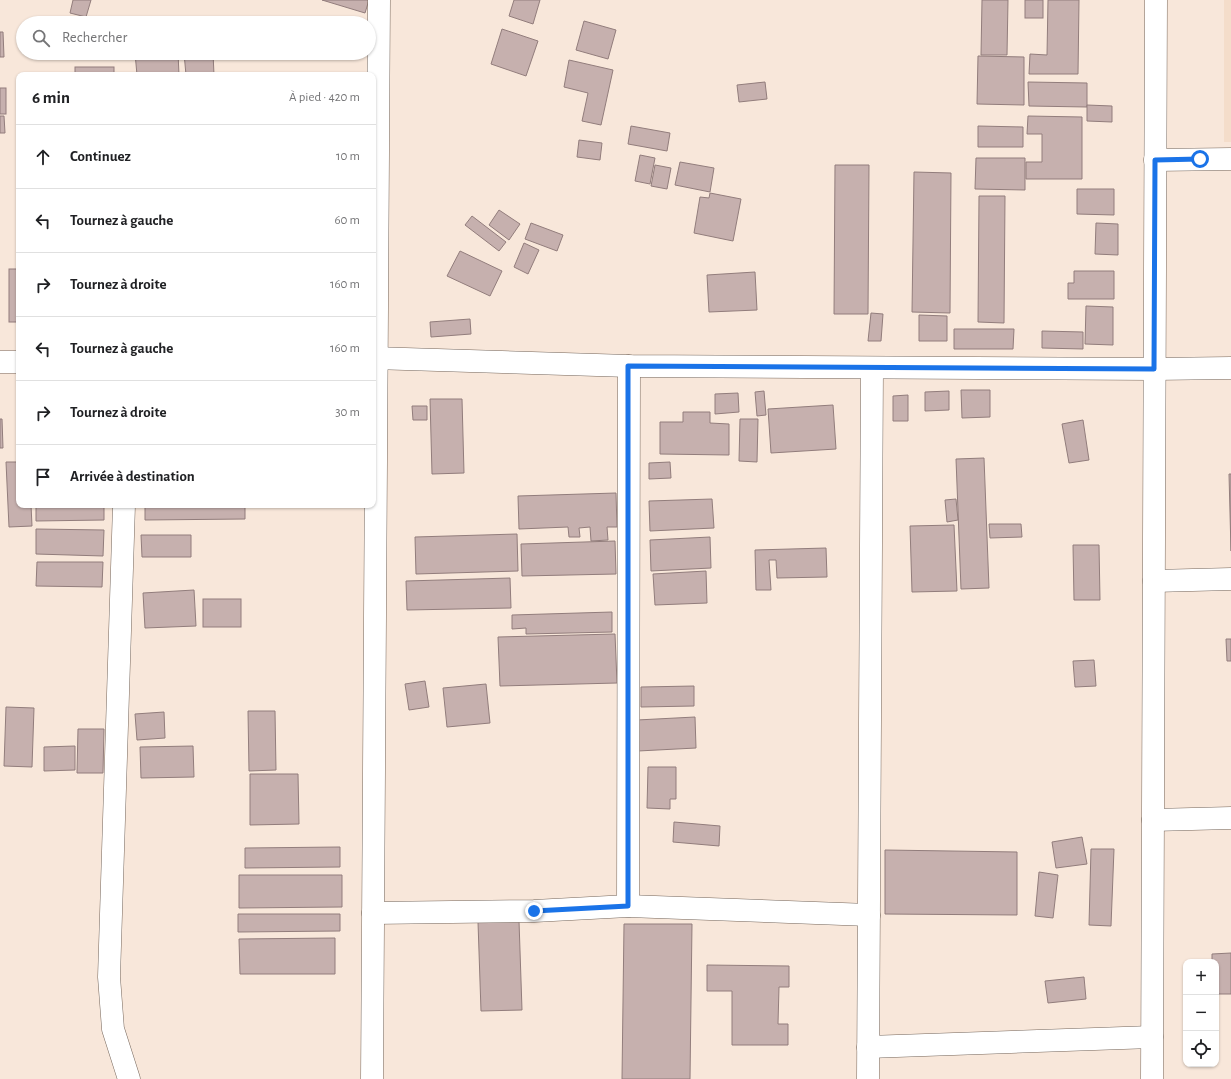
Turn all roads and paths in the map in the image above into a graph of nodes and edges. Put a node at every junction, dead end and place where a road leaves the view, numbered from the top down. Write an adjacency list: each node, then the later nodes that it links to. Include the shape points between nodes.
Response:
1 (378, 0): 5 (street)
2 (1156, 0): 4 (street)
3 (1231, 159): 4 (street)
4 (1155, 160): 12 (street)
5 (376, 239)
6 (376, 358): 9 (street)
7 (0, 362): 8 (street)
8 (16, 362)
9 (628, 366): 10 (street); 19 (street)
10 (872, 368): 12 (street); 21 (street)
11 (1231, 368): 12 (street)
12 (1154, 369): 16 (street)
13 (124, 508): 24 (street, via 109,977 113,1029)
14 (374, 508): 20 (street)
15 (1231, 579): 16 (street)
16 (1154, 581): 18 (street)
17 (1231, 818): 18 (street)
18 (1153, 820): 22 (street)
19 (628, 906): 20 (street, via 534,911); 21 (street)
20 (373, 913): 25 (street)
21 (869, 915): 23 (street)
22 (1152, 1037): 23 (street); 27 (street)
23 (868, 1047): 26 (street)
24 (129, 1079)
25 (372, 1079)
26 (868, 1079)
27 (1152, 1079)

